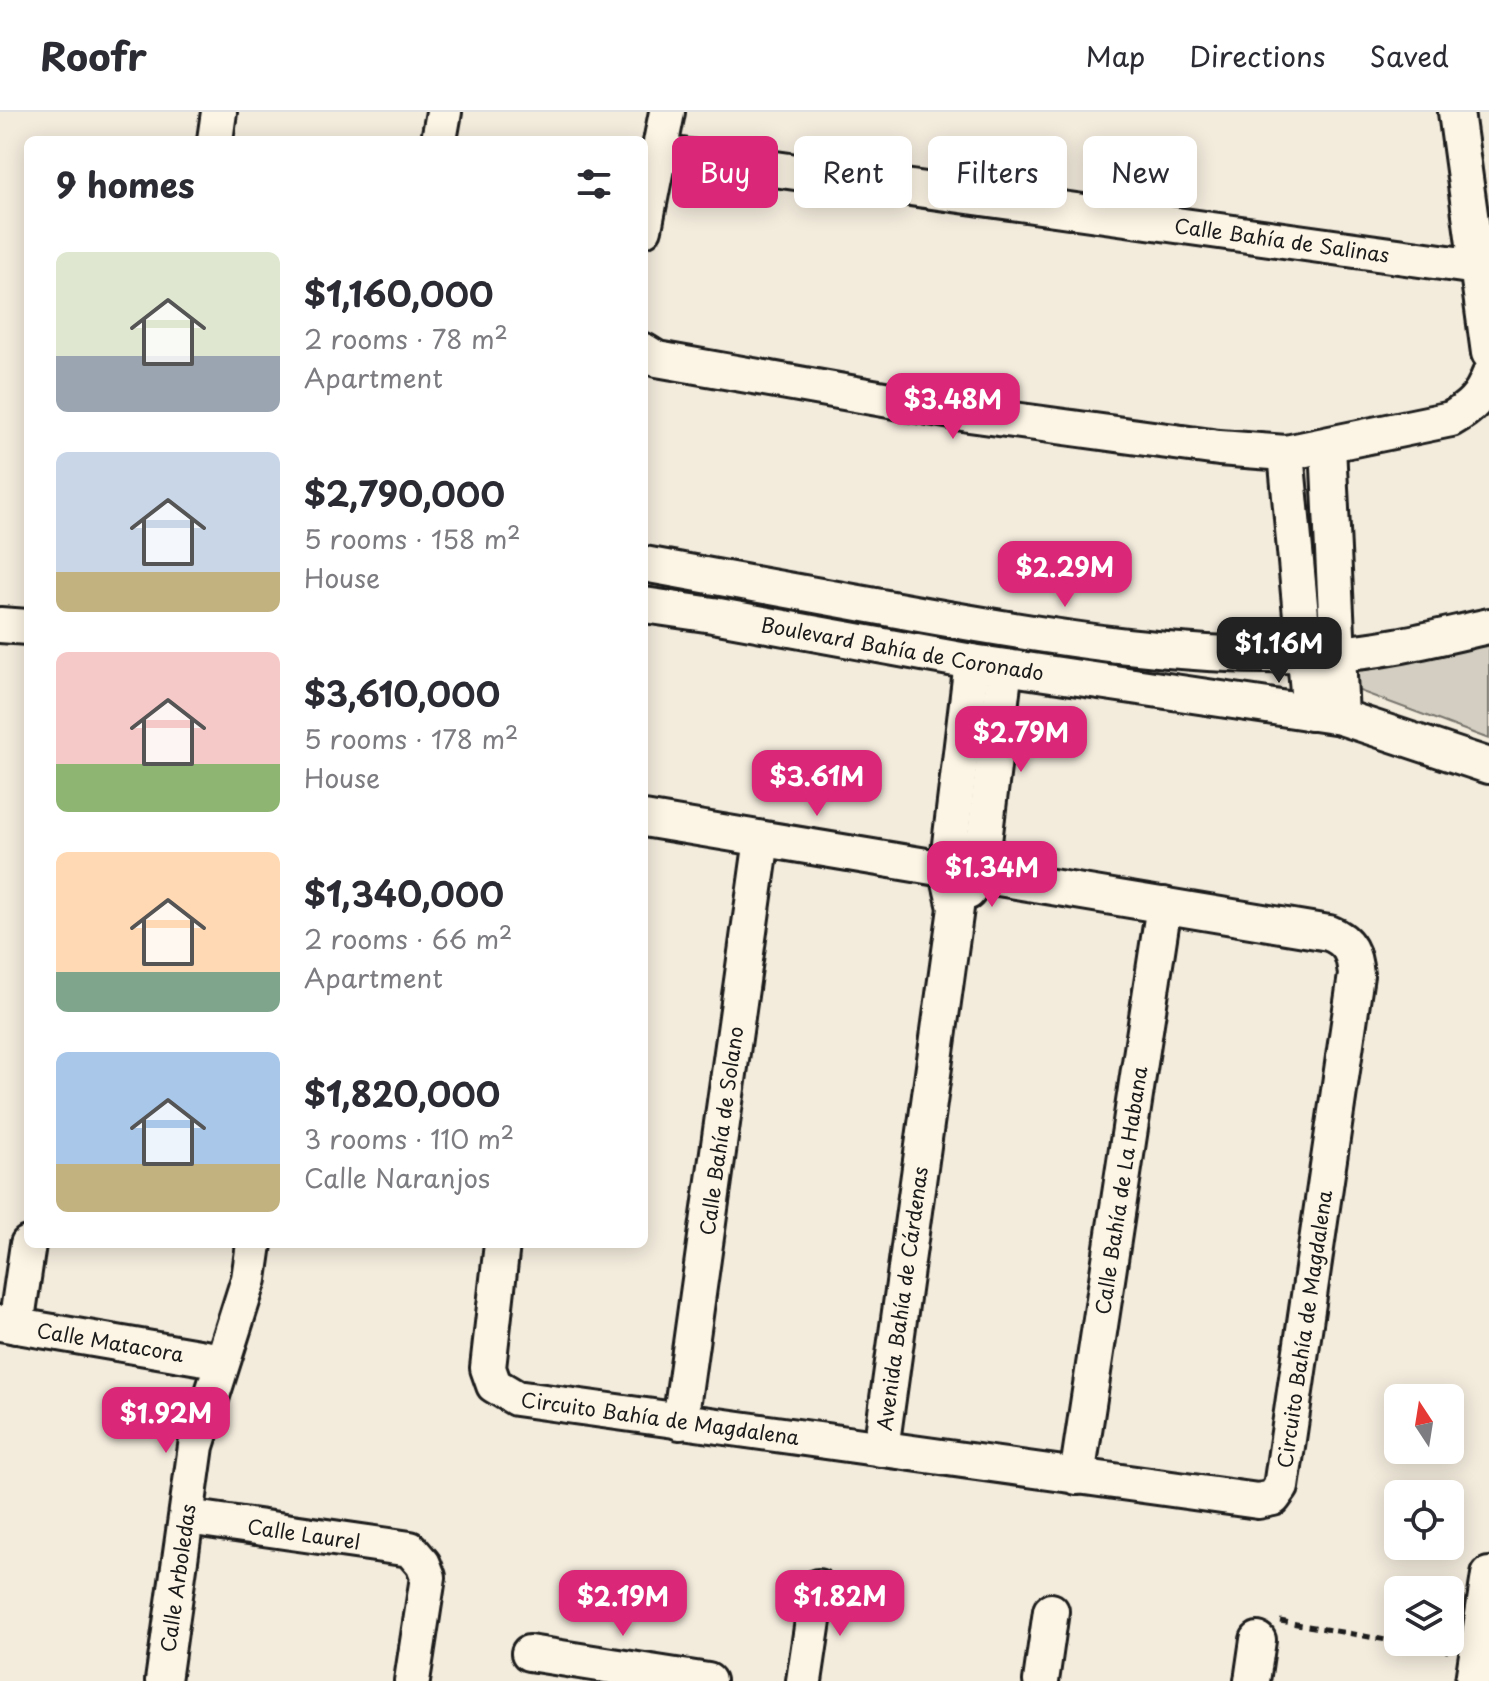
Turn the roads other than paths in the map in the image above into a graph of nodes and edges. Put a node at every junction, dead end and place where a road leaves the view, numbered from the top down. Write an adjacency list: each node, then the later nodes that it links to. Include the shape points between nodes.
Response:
1 (219, 112): 5 (street)
2 (444, 112): 6 (street)
3 (667, 112): 7 (street)
4 (1456, 112): 9 (street)
5 (216, 136)
6 (440, 136)
7 (660, 153): 8 (street); 9 (street, Calle Bahía de Salinas)
8 (648, 210)
9 (1477, 267): 11 (street)
10 (648, 353): 14 (street, via 969,414)
11 (1489, 353)
12 (1489, 376): 13 (street, via 1470,408 1451,419)
13 (1328, 446): 14 (street); 20 (street)
14 (1286, 453): 20 (street)
15 (648, 565): 20 (street, Boulevard Bahía de Coronado, via 1099,644 1185,653)
16 (648, 606): 21 (street, Boulevard Bahía de Coronado)
17 (0, 625): 19 (street)
18 (1489, 626): 20 (street, Boulevard Bahía de Coronado)
19 (24, 627)
20 (1322, 654): 22 (street)
21 (988, 664): 22 (street, Boulevard Bahía de Coronado); 26 (street, Avenida Bahía de Cárdenas)
22 (1326, 715): 23 (street, Boulevard Bahía de Coronado)
23 (1489, 766)
24 (648, 820): 25 (street, Circuito Bahía de Magdalena)
25 (762, 839): 26 (street, Circuito Bahía de Magdalena); 33 (street, Calle Bahía de Solano)
26 (964, 872): 27 (street, Circuito Bahía de Magdalena); 34 (street, Avenida Bahía de Cárdenas)
27 (1164, 905): 35 (street, Calle Bahía de La Habana); 35 (street, Circuito Bahía de Magdalena, via 1329,933 1346,942 1354,960 1356,975 1281,1487 1273,1498 1258,1501)
28 (27, 1248): 31 (street)
29 (253, 1248): 32 (street, Calle Arboledas, via 249,1279)
30 (501, 1248): 33 (street, Circuito Bahía de Magdalena, via 487,1357 494,1385 516,1398)
31 (8, 1325): 32 (street, Calle Matacora)
32 (222, 1361): 36 (street, Calle Arboledas, via 196,1446)
33 (680, 1422): 34 (street, Circuito Bahía de Magdalena)
34 (881, 1449): 35 (street, Circuito Bahía de Magdalena)
35 (1077, 1477)
36 (187, 1517): 43 (street, Calle Arboledas); 44 (street, Calle Laurel, via 410,1549 428,1577)
37 (1489, 1575): 42 (street)
38 (818, 1587): 46 (street)
39 (1051, 1611): 47 (street)
40 (1268, 1630): 48 (street)
41 (529, 1653): 45 (street)
42 (1475, 1669)
43 (163, 1681)
44 (412, 1681)
45 (708, 1681)
46 (804, 1681)
47 (1041, 1681)
48 (1252, 1681)

